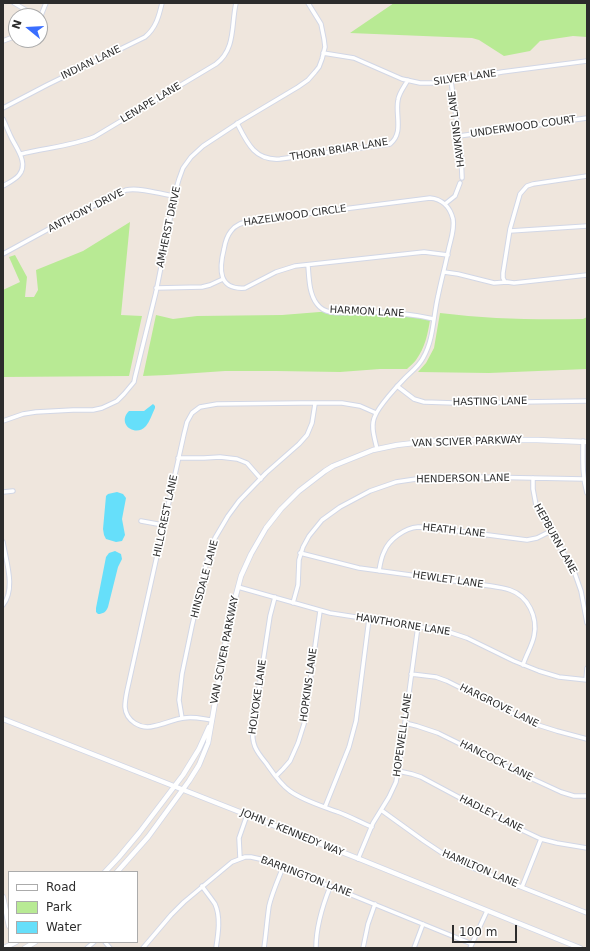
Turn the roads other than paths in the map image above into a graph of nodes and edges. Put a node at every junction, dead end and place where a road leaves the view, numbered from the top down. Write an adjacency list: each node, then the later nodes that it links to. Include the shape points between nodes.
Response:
1 (162, 3): 9 (street, INDIAN LANE, via 156,24 145,37)
2 (236, 3): 14 (street, LENAPE LANE, via 230,45 216,64 94,137)
3 (316, 3): 4 (street)
4 (310, 5): 5 (street, AMHERST DRIVE, via 323,32)
5 (323, 53): 7 (street, SILVER LANE, via 358,59); 12 (street, AMHERST DRIVE, via 319,67 308,80)
6 (587, 61): 8 (street, SILVER LANE)
7 (408, 80): 8 (street, SILVER LANE, via 424,83); 12 (street, THORN BRIAR LANE, via 399,95 397,133 390,144 269,159 253,150)
8 (451, 80): 13 (street, HAWKINS LANE)
9 (3, 108)
10 (587, 118): 13 (street, UNDERWOOD COURT)
11 (3, 119): 14 (street)
12 (237, 123): 19 (street, AMHERST DRIVE, via 191,157 180,175)
13 (459, 136): 16 (street, HAWKINS LANE)
14 (21, 154): 18 (street, via 20,174)
15 (587, 176): 22 (street, via 527,186 520,194)
16 (462, 178)
17 (460, 183): 20 (street, via 455,196)
18 (3, 186)
19 (174, 196): 23 (street, ANTHONY DRIVE, via 141,189 126,190); 30 (street, AMHERST DRIVE)
20 (445, 204): 24 (street, via 453,221); 28 (street, HAZELWOOD CIRCLE, via 430,198 244,222 230,232 226,241 221,266)
21 (587, 226): 22 (street)
22 (510, 231): 29 (street, via 503,273)
23 (3, 254)
24 (448, 255): 25 (street, via 424,252); 26 (street)
25 (308, 265): 28 (street, via 282,269 240,289); 31 (street, HARMON LANE, via 314,300 326,311 395,313)
26 (444, 272): 29 (street, via 494,283); 31 (street)
27 (587, 275): 29 (street, via 514,284)
28 (224, 280): 30 (street, via 202,287)
29 (505, 282)
30 (156, 288): 36 (street, AMHERST DRIVE, via 134,382 120,398 98,409 36,412)
31 (434, 319): 32 (street, via 429,344 422,361)
32 (397, 386): 33 (street, HASTING LANE, via 414,399 424,402); 35 (street)
33 (587, 401)
34 (314, 404): 35 (street, HILLCREST LANE, via 355,404); 39 (street, HILLCREST LANE, via 223,404 200,407 192,413 187,422); 41 (street, HINSDALE LANE, via 312,423 306,436)
35 (376, 413): 38 (street, via 373,425)
36 (3, 421)
37 (585, 442): 38 (street, VAN SCIVER PARKWAY, via 431,441); 42 (street)
38 (377, 449): 52 (street, VAN SCIVER PARKWAY, via 333,466 290,500 260,537)
39 (178, 458): 41 (street, via 237,459 247,463); 47 (street, HILLCREST LANE)
40 (533, 478): 42 (street, HENDERSON LANE); 48 (street, HEPBURN LANE, via 536,505); 50 (street, HENDERSON LANE, via 423,478 383,486 346,503 322,520 305,541)
41 (261, 479): 64 (street, HINSDALE LANE, via 228,516 211,550 181,679 179,700)
42 (584, 479): 45 (street)
43 (13, 491): 44 (street)
44 (3, 492)
45 (587, 493)
46 (141, 521): 47 (street)
47 (164, 525): 64 (street, HILLCREST LANE, via 125,708 133,722 147,727)
48 (551, 531): 51 (street, HEATH LANE, via 527,540 428,527 412,528 393,539 386,548); 58 (street, HEPBURN LANE, via 576,577)
49 (3, 542): 55 (street, via 10,589)
50 (300, 554): 51 (street, HEWLET LANE); 54 (street, HENDERSON LANE, via 298,585)
51 (379, 571): 60 (street, HEWLET LANE, via 492,586 515,592 524,598 533,613 535,624 533,641)
52 (238, 586): 53 (street, HAWTHORNE LANE); 66 (street, VAN SCIVER PARKWAY)
53 (275, 597): 54 (street, HAWTHORNE LANE); 70 (street, HOLYOKE LANE, via 252,733 256,750)
54 (293, 603): 56 (street, HAWTHORNE LANE)
55 (3, 605)
56 (320, 611): 57 (street, HAWTHORNE LANE); 70 (street, HOPKINS LANE, via 304,724 290,761)
57 (368, 619): 59 (street, HAWTHORNE LANE); 74 (street, via 356,721 349,747)
58 (587, 623)
59 (418, 626): 60 (street, HAWTHORNE LANE, via 460,636); 62 (street, HOPEWELL LANE)
60 (523, 665): 63 (street, HAWTHORNE LANE, via 553,676)
61 (587, 668): 63 (street)
62 (411, 674): 67 (street, HOPEWELL LANE); 68 (street, HARGROVE LANE, via 453,683 538,725)
63 (586, 680)
64 (182, 718): 66 (street, HILLCREST LANE)
65 (3, 719): 71 (street, JOHN F KENNEDY WAY)
66 (212, 720): 71 (street, VAN SCIVER PARKWAY, via 195,756); 72 (street, VAN SCIVER PARKWAY, via 208,744 194,773)
67 (405, 723): 69 (street, HOPEWELL LANE); 73 (street, HANCOCK LANE, via 438,733 561,792)
68 (587, 739)
69 (398, 770): 75 (street, HOPEWELL LANE, via 393,790); 78 (street, HADLEY LANE, via 420,777)
70 (276, 776): 74 (street, HOLYOKE LANE, via 295,794)
71 (174, 786): 72 (street, JOHN F KENNEDY WAY); 83 (street, VAN SCIVER PARKWAY)
72 (182, 790): 76 (street, JOHN F KENNEDY WAY); 84 (street, VAN SCIVER PARKWAY, via 148,837)
73 (587, 796)
74 (325, 807): 77 (street, HOLYOKE LANE)
75 (381, 810): 77 (street, HOPEWELL LANE); 87 (street, HAMILTON LANE, via 445,855)
76 (247, 815): 80 (street, via 239,838); 81 (street, JOHN F KENNEDY WAY)
77 (372, 826): 81 (street, HOPEWELL LANE)
78 (541, 839): 79 (street, HADLEY LANE); 87 (street)
79 (587, 848)
80 (240, 858): 82 (street, BARRINGTON LANE, via 251,857); 85 (street)
81 (358, 859): 90 (street, JOHN F KENNEDY WAY)
82 (283, 867): 86 (street, BARRINGTON LANE); 99 (street, via 269,907)
83 (106, 871)
84 (118, 871)
85 (202, 886): 97 (street, via 175,910); 98 (street, via 217,910)
86 (330, 887): 89 (street, BARRINGTON LANE); 100 (street, via 320,914)
87 (522, 887): 91 (street, HAMILTON LANE)
88 (3, 897): 92 (street)
89 (375, 904): 93 (street, BARRINGTON LANE); 101 (street, via 366,929)
90 (487, 911): 95 (street); 104 (street, JOHN F KENNEDY WAY)
91 (587, 913)
92 (8, 921)
93 (423, 924): 95 (street, BARRINGTON LANE); 102 (street)
94 (14, 944): 96 (street)
95 (472, 944): 103 (street)
96 (4, 948)
97 (143, 948)
98 (216, 948)
99 (264, 948)
100 (316, 948)
101 (363, 948)
102 (414, 948)
103 (470, 948)
104 (580, 948)

